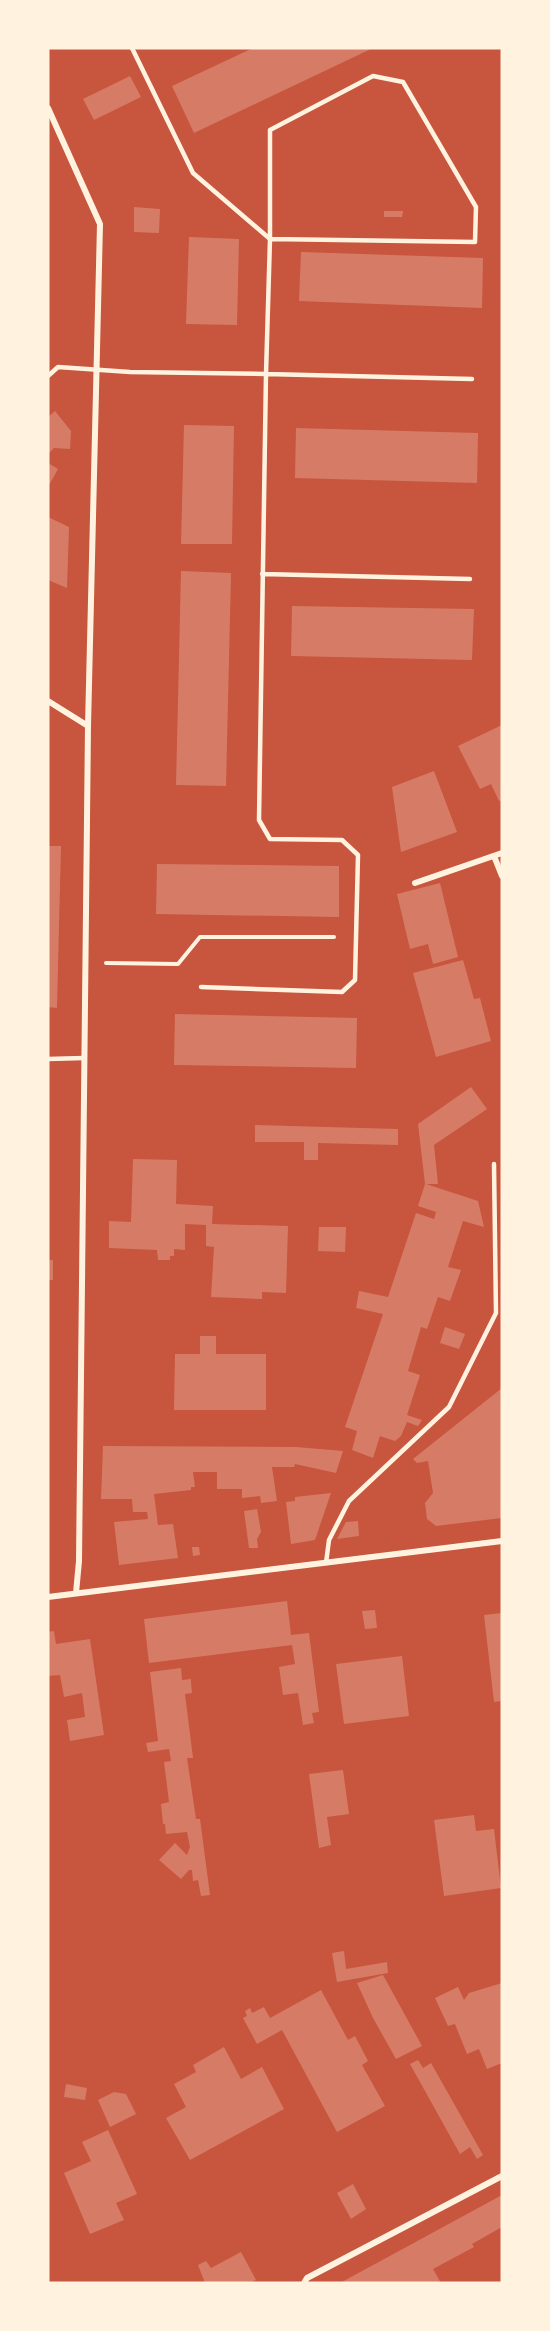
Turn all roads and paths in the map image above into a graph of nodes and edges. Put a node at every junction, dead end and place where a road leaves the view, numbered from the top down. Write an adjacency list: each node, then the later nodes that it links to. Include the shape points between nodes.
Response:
1 (132, 48): 3 (lane, via 193,173)
2 (48, 108): 4 (street, via 100,224)
3 (270, 239): 3 (lane, via 270,130 374,75 404,82 476,207 475,242); 5 (lane)
4 (96, 370): 5 (lane); 6 (lane, via 58,367); 11 (street)
5 (266, 374): 7 (lane); 8 (lane)
6 (48, 376)
7 (472, 379)
8 (262, 574): 9 (lane); 16 (lane, via 259,820 270,839 342,840 358,855)
9 (470, 579)
10 (48, 701): 11 (street)
11 (88, 726): 17 (street)
12 (502, 853): 13 (street)
13 (494, 856): 14 (street); 15 (street)
14 (502, 876)
15 (415, 883)
16 (356, 937): 17 (path, via 200,937 178,964); 18 (lane, via 355,980 342,992)
17 (86, 963): 19 (street)
18 (201, 987)
19 (84, 1058): 20 (lane); 24 (street)
20 (48, 1059)
21 (494, 1164): 23 (lane, via 496,1313 449,1407 349,1501 329,1540)
22 (502, 1541): 23 (street)
23 (326, 1563): 24 (street)
24 (76, 1593): 25 (street)
25 (48, 1597)
26 (502, 2176): 27 (street)
27 (304, 2283)

